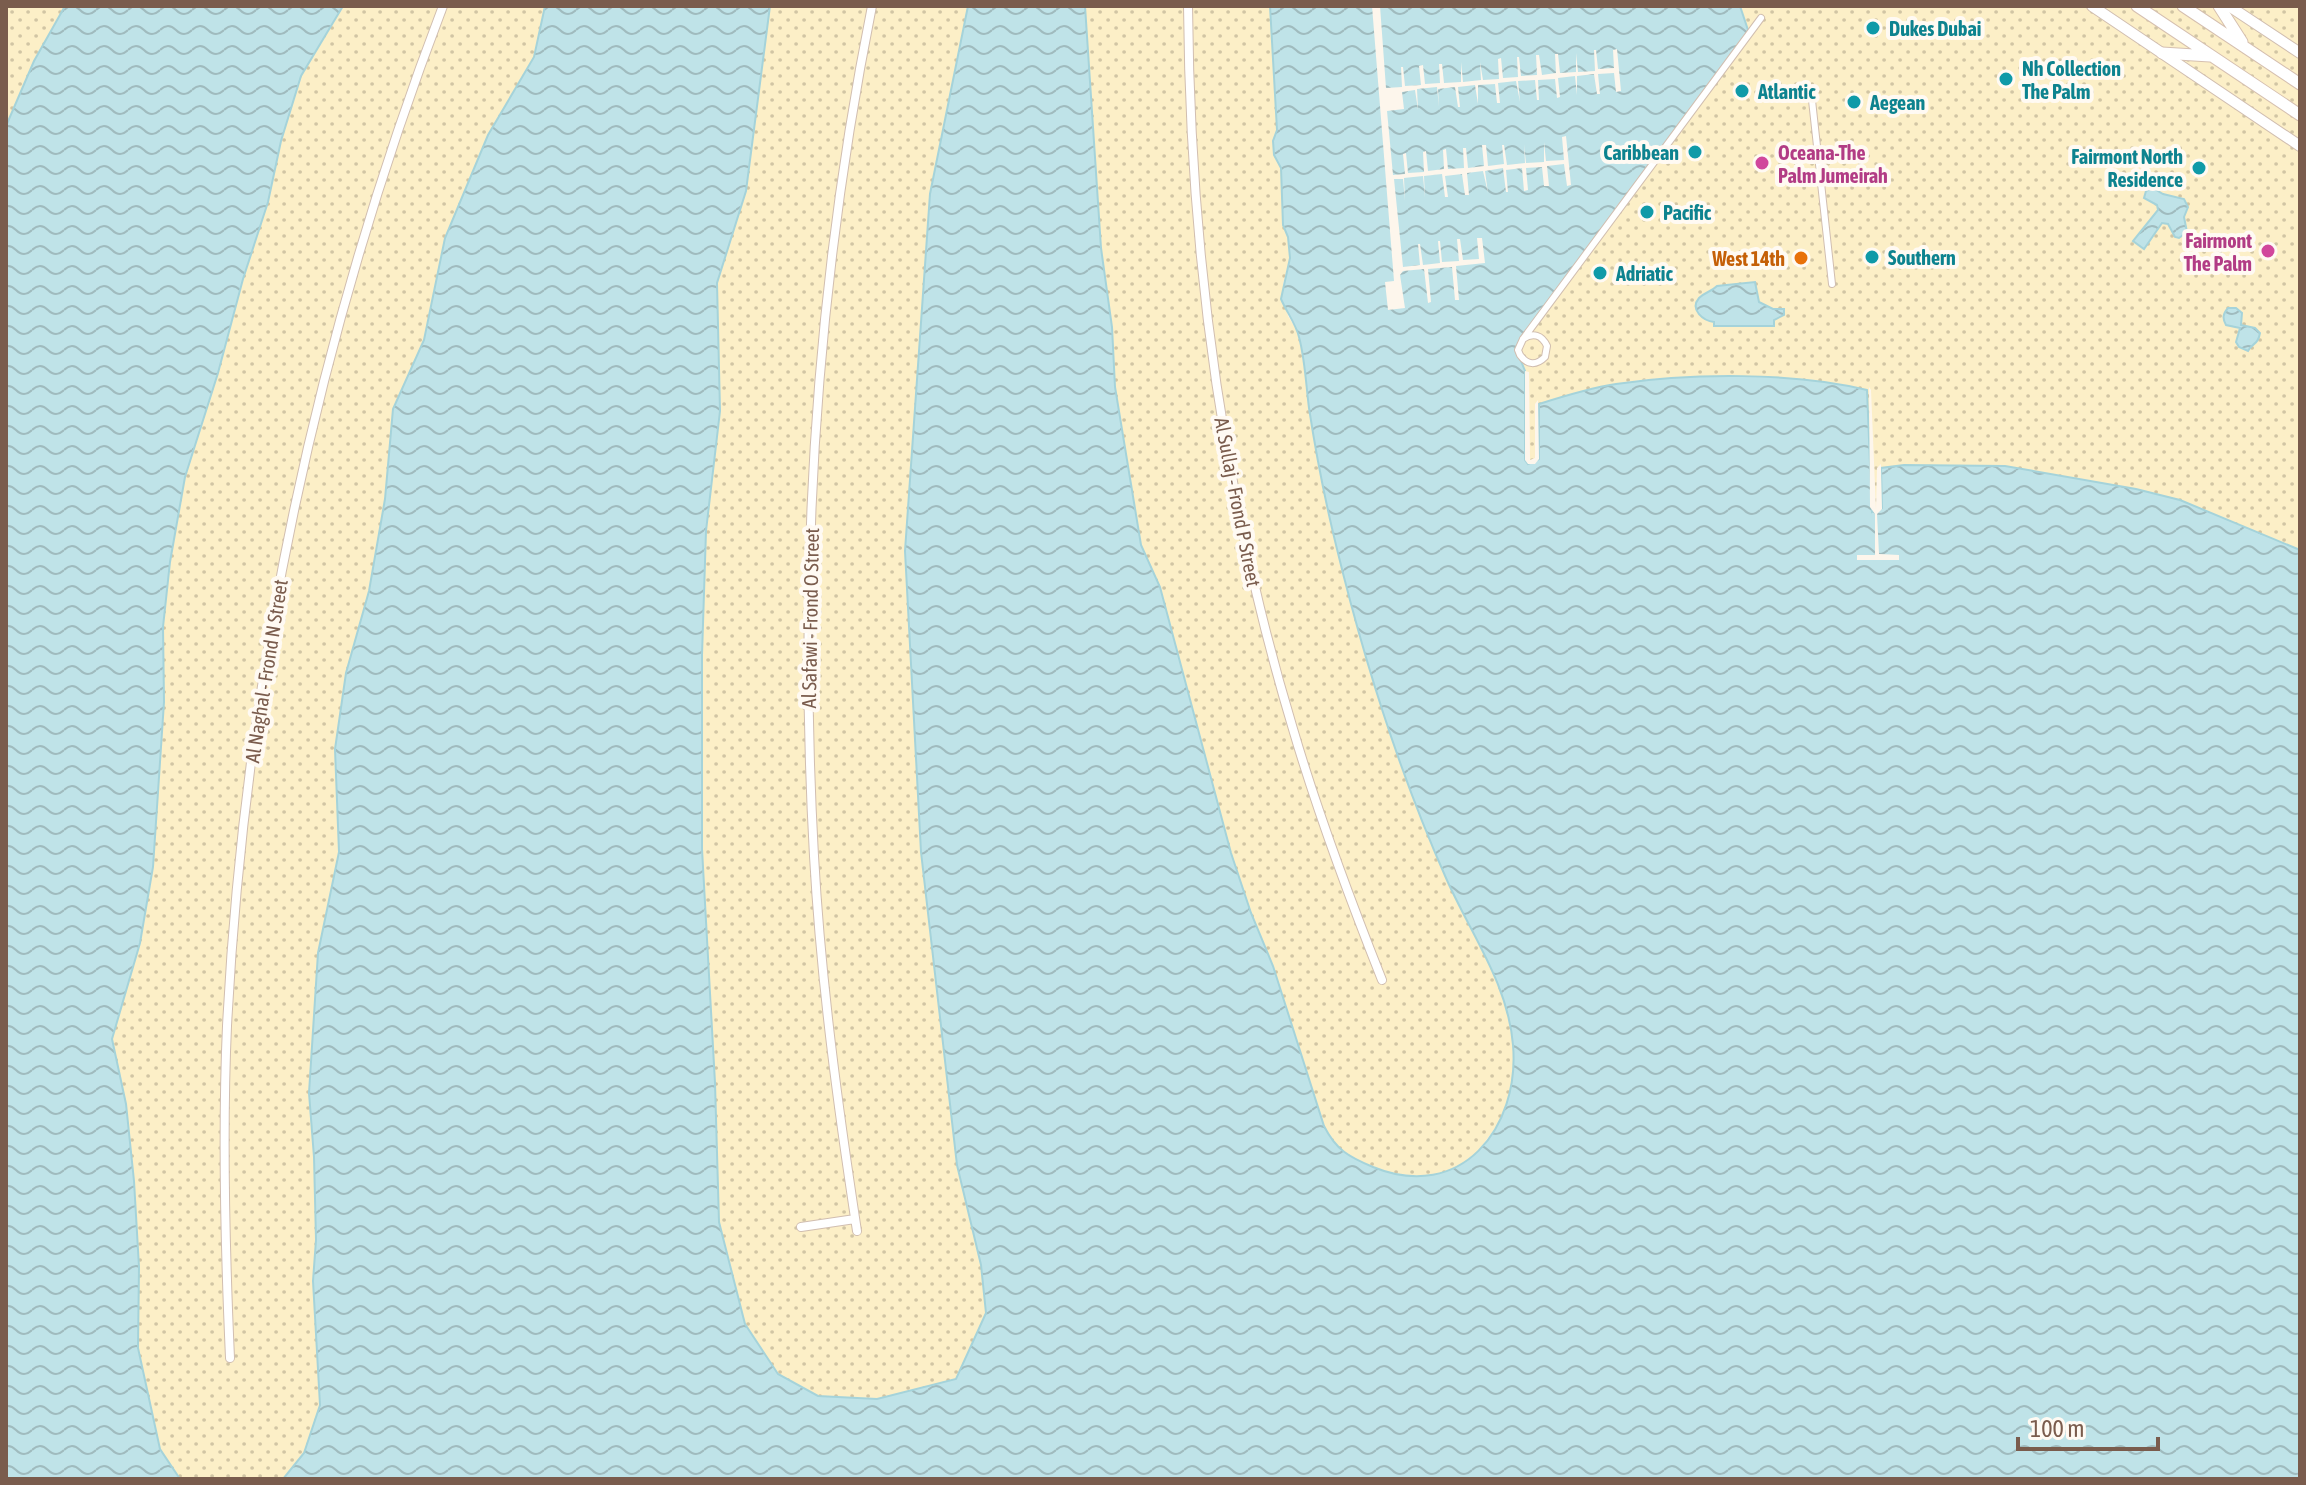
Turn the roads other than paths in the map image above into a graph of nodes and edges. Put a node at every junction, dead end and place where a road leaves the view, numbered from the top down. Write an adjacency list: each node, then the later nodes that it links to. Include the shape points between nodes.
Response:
1 (443, 6): 24 (street, Al Naghal - Frond N Street, via 381,180 337,330 294,507 264,674 243,829 227,1028 224,1163)
2 (872, 6): 21 (street, Al Safawi - Frond O Street, via 827,303 813,470 808,636 818,914)
3 (1188, 6): 20 (street, Al Sullaj - Frond P Street, via 1201,269 1237,507 1292,727)
4 (2092, 6): 11 (street)
5 (2137, 6): 13 (main road)
6 (2183, 6): 10 (main road)
7 (2219, 6): 10 (main road)
8 (2229, 6): 12 (street)
9 (1761, 18): 19 (street)
10 (2244, 46): 14 (main road)
11 (2162, 53): 13 (main road); 17 (street)
12 (2300, 53)
13 (2213, 56): 16 (main road)
14 (2300, 84)
15 (1811, 91): 18 (street)
16 (2299, 115)
17 (2300, 146)
18 (1832, 284)
19 (1523, 339): 19 (street, via 1518,350 1524,360 1535,364 1545,357 1547,346 1540,336)
20 (1382, 980)
21 (855, 1219): 22 (street); 23 (street, Al Safawi - Frond O Street)
22 (801, 1227)
23 (857, 1231)
24 (230, 1358)

